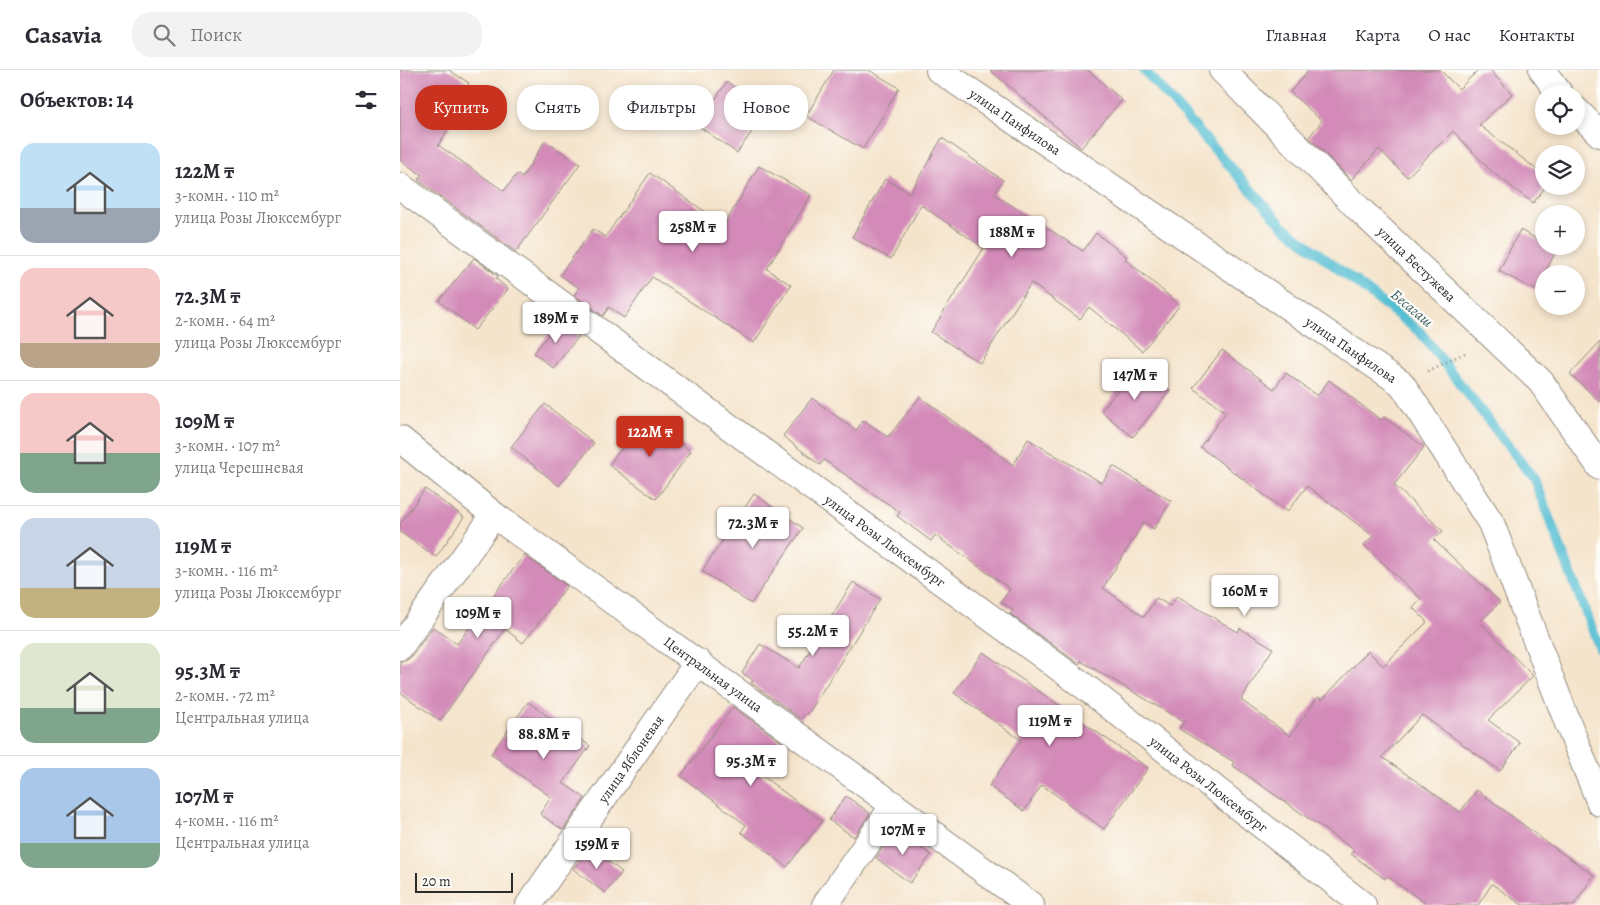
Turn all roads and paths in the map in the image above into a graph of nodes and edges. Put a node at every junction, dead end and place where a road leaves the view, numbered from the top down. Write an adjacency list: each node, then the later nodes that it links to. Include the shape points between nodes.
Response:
1 (939, 70): 9 (street, улица Панфилова)
2 (1222, 70): 8 (street, улица Бестужева, via 1359,209)
3 (1542, 70): 4 (street)
4 (1553, 85)
5 (1585, 119): 6 (street)
6 (1600, 134)
7 (400, 186): 20 (street, улица Розы Люксембург, via 1088,689)
8 (1494, 338): 9 (path); 11 (street, улица Бестужева, via 1541,382)
9 (1402, 384): 15 (street, улица Панфилова, via 1491,523)
10 (400, 439): 12 (street, Центральная улица)
11 (1600, 468)
12 (494, 515): 13 (street); 14 (street, Центральная улица)
13 (400, 647)
14 (698, 662): 16 (street, Центральная улица); 17 (street, улица Яблоневая)
15 (1600, 803)
16 (894, 805): 18 (street); 19 (street, Центральная улица)
17 (529, 905)
18 (825, 905)
19 (1031, 905)
20 (1363, 905)

